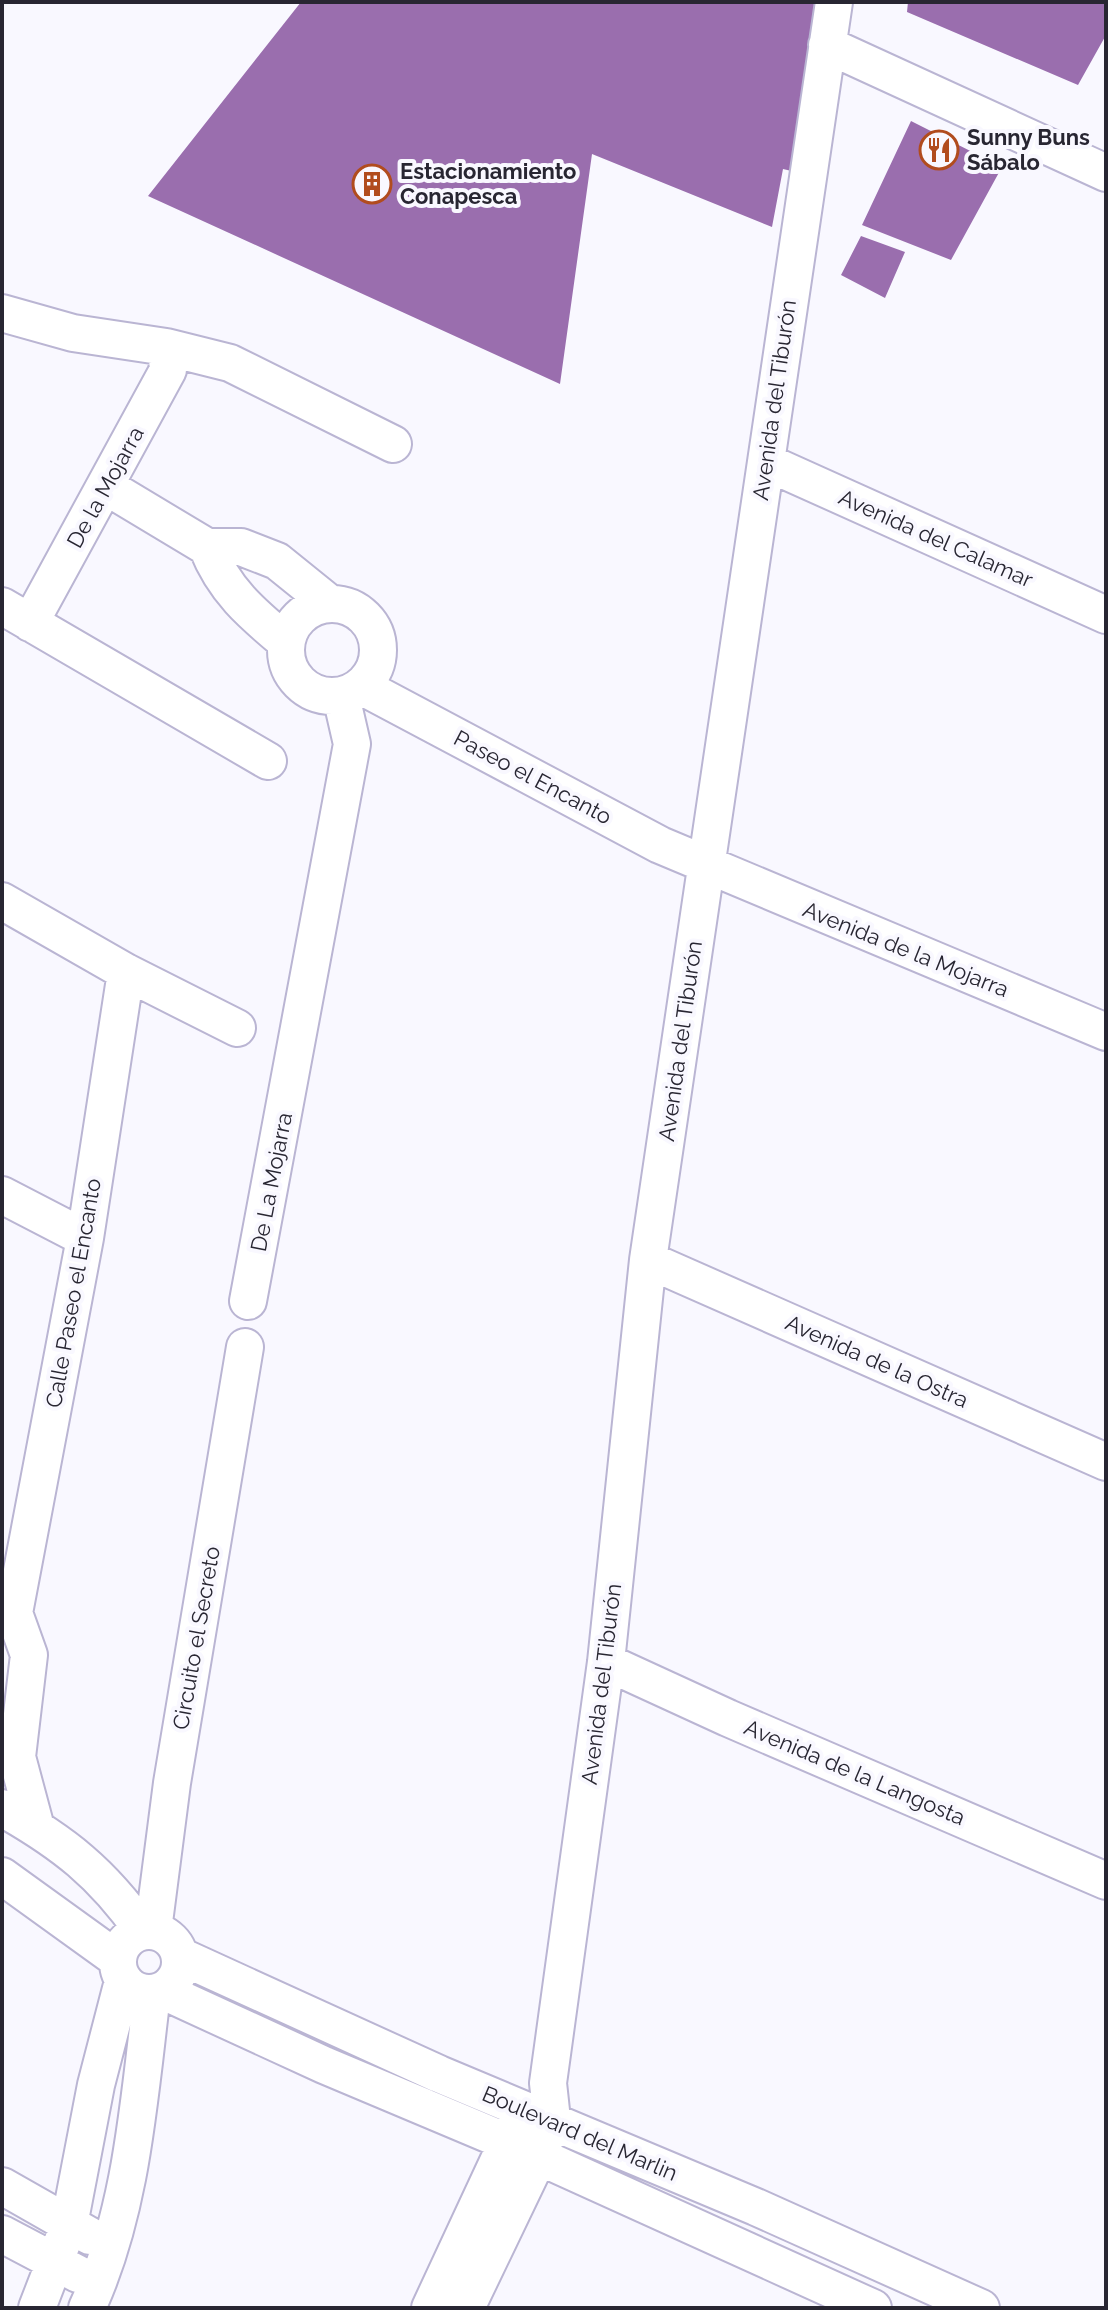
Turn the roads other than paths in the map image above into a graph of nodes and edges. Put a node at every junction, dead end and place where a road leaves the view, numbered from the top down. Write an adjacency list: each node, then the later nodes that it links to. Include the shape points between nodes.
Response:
1 (834, 2): 2 (street, Avenida del Tiburón)
2 (827, 45): 3 (street); 7 (street, Avenida del Tiburón)
3 (1106, 173)
4 (2, 313): 5 (street, via 73,333)
5 (166, 347): 6 (street, via 230,363); 8 (street, De la Mojarra, via 168,370)
6 (393, 444)
7 (766, 462): 12 (street, Avenida del Calamar); 16 (street, Avenida del Tiburón)
8 (107, 487): 9 (street); 11 (street, De la Mojarra)
9 (207, 547): 10 (street, via 241,547 277,561); 13 (street, via 235,600)
10 (329, 603): 13 (street, via 309,609 294,623); 14 (street, via 352,608 370,623 379,645 375,668)
11 (16, 614): 15 (street, De la Mojarra)
12 (1106, 615)
13 (286, 642): 14 (street, via 288,665 299,684 319,695)
14 (351, 691): 16 (street, Paseo el Encanto); 24 (street, De La Mojarra, via 352,744)
15 (268, 761)
16 (705, 866): 20 (street, Avenida de la Mojarra); 23 (street, Avenida del Tiburón)
17 (2, 901): 18 (street)
18 (126, 972): 19 (street); 22 (street, Calle Paseo el Encanto)
19 (237, 1028)
20 (1106, 1032)
21 (2, 1195): 22 (street)
22 (85, 1238): 27 (street, Calle Paseo el Encanto)
23 (648, 1260): 26 (street, Avenida de la Ostra); 28 (street, Avenida del Tiburón)
24 (248, 1301)
25 (245, 1347): 33 (street, Circuito el Secreto)
26 (1106, 1462)
27 (6, 1614): 30 (street, Calle Paseo el Encanto, via 29,1655 17,1757)
28 (606, 1662): 32 (street, Avenida de la Langosta); 38 (street, Avenida del Tiburón, via 548,2083)
29 (2, 1808): 30 (street)
30 (36, 1828): 33 (street, via 112,1887)
31 (2, 1876): 35 (street, Boulevard del Marlin)
32 (1106, 1881)
33 (148, 1931): 34 (street, via 175,1944); 35 (street, via 121,1946)
34 (180, 1956): 35 (street, via 174,1982); 36 (street, Boulevard del Marlin)
35 (139, 1981): 37 (street, Boulevard del Marlin); 41 (street, via 102,2059); 43 (street)
36 (336, 2027): 37 (street); 38 (street, Boulevard del Marlin)
37 (324, 2065): 39 (street, Boulevard del Marlin)
38 (537, 2114): 39 (street, Avenida del Tiburón); 50 (street, Boulevard del Marlin)
39 (523, 2149): 47 (street, Avenida del Tiburón); 48 (street, Avenida del Tiburón); 49 (street, Boulevard del Marlin)
40 (2, 2186): 41 (street)
41 (69, 2225): 43 (street); 44 (street)
42 (2, 2234): 44 (street)
43 (112, 2248): 45 (street)
44 (56, 2263): 45 (street); 46 (street)
45 (93, 2296)
46 (37, 2308)
47 (430, 2308)
48 (466, 2308)
49 (873, 2308)
50 (981, 2308)

